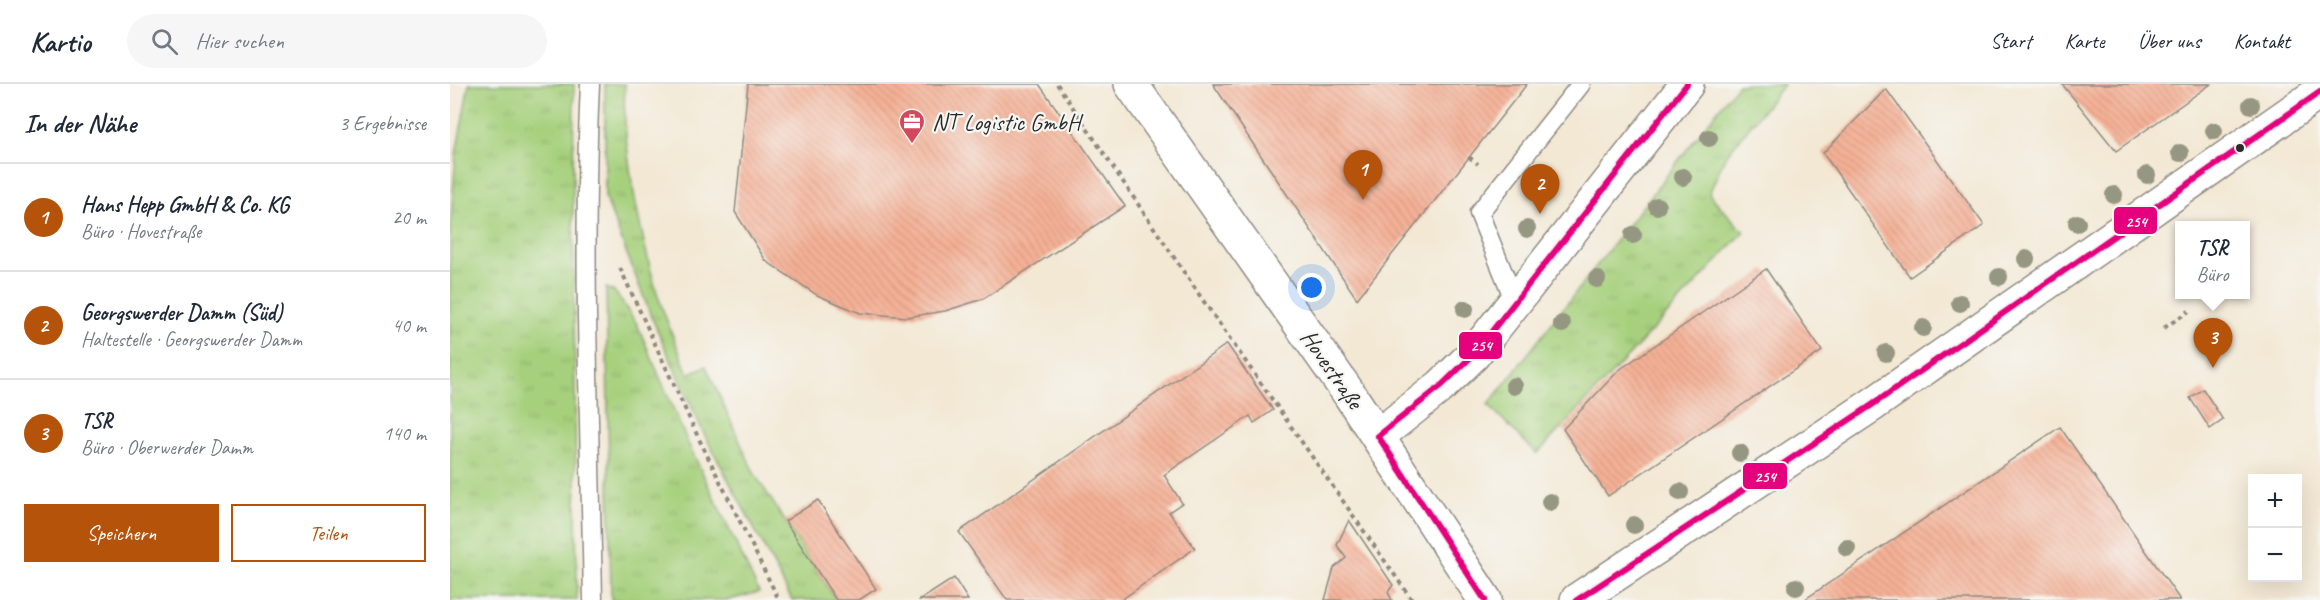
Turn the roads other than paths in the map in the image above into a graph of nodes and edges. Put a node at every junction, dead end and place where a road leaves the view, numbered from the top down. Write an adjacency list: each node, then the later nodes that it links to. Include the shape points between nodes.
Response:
1 (590, 84): 8 (lane, via 587,152)
2 (1131, 84): 7 (street, Hovestraße)
3 (1581, 84): 6 (lane, via 1479,213)
4 (1687, 84): 6 (street)
5 (2320, 92): 10 (street, via 1872,405)
6 (1515, 302): 7 (street, via 1473,355)
7 (1378, 436): 9 (street, Hovestraße)
8 (593, 600)
9 (1485, 600)
10 (1577, 600)

